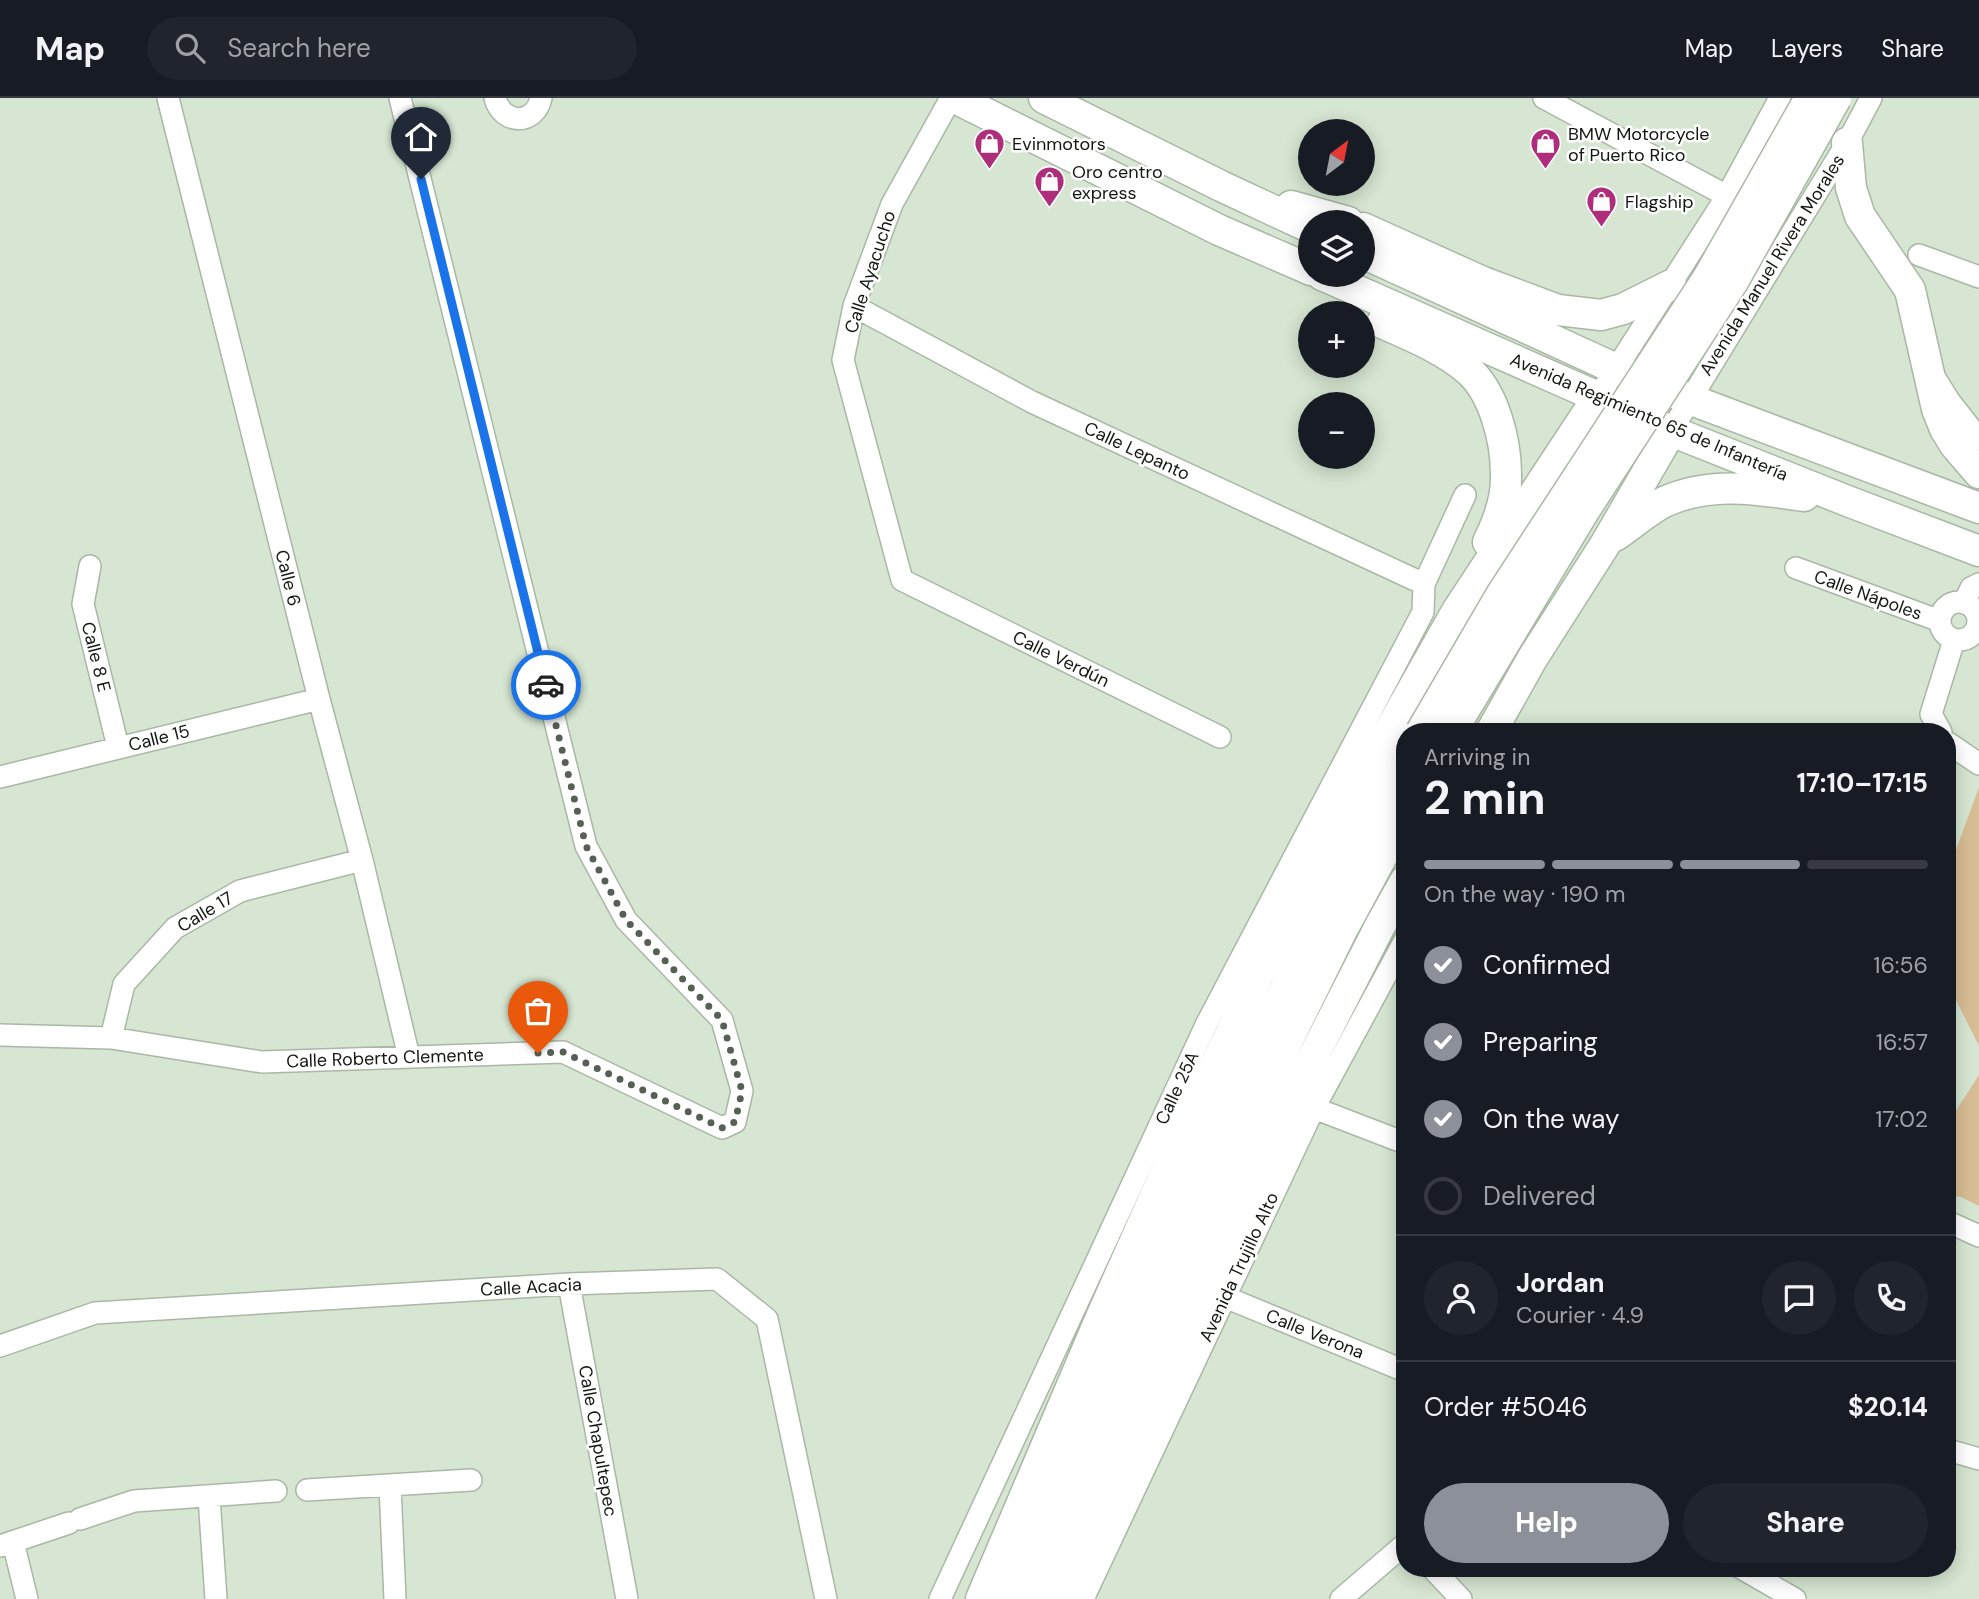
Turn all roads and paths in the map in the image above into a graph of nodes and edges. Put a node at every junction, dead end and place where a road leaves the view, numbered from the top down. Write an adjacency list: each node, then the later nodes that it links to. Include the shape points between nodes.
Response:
1 (400, 98): 66 (street, Calle Roberto Clemente, via 586,846 626,920 722,1020 742,1091 735,1122 722,1128 563,1052)
2 (495, 98): 3 (street, via 504,113 518,119 533,114)
3 (541, 98)
4 (953, 98): 17 (highway); 26 (street, Calle Ayacucho, via 892,204)
5 (1544, 98): 14 (street)
6 (1780, 98): 14 (street)
7 (1810, 98): 50 (highway, bridge, via 1708,278 1501,595)
8 (1836, 98): 51 (highway, bridge, via 1734,280 1584,511)
9 (1871, 98): 12 (street, Avenida Manuel Rivera Morales)
10 (172, 99): 49 (street, Calle 6)
11 (1048, 99): 13 (highway)
12 (1847, 144): 28 (highway, via 1851,188 1860,216 1910,290); 31 (street, Avenida Manuel Rivera Morales)
13 (1223, 187): 15 (highway); 16 (highway)
14 (1727, 196): 23 (street)
15 (1305, 210)
16 (1298, 222)
17 (1219, 230): 21 (highway); 25 (highway)
18 (1375, 233): 23 (highway, via 1558,310 1601,315)
19 (1919, 255): 22 (street)
20 (1375, 259): 29 (highway, Avenida Regimiento 65 de Infantería)
21 (1298, 264)
22 (1979, 278)
23 (1671, 285): 29 (street)
24 (1349, 287): 30 (highway, Avenida Regimiento 65 de Infantería)
25 (1338, 301)
26 (854, 306): 42 (street, Calle Ayacucho, via 843,360); 43 (street, Calle Lepanto, via 1032,402)
27 (1375, 319): 46 (highway, via 1470,371 1497,417 1507,476 1502,504)
28 (1927, 366): 33 (street); 34 (highway, via 1945,429)
29 (1616, 369): 30 (street); 31 (highway, Avenida Regimiento 65 de Infantería)
30 (1598, 397): 32 (highway, Avenida Regimiento 65 de Infantería); 46 (highway)
31 (1689, 399): 32 (street, Avenida Manuel Rivera Morales); 37 (highway, Avenida Regimiento 65 de Infantería)
32 (1671, 431): 36 (highway, Avenida Regimiento 65 de Infantería); 38 (highway)
33 (1979, 439)
34 (1979, 473)
35 (1465, 495): 43 (street, Calle 25A)
36 (1850, 502): 38 (highway, via 1714,488 1663,503); 39 (highway, Avenida Regimiento 65 de Infantería)
37 (1979, 508)
38 (1606, 542): 52 (highway)
39 (1979, 551)
40 (90, 566): 55 (street, Calle 8 E, via 83,604)
41 (1796, 568): 47 (street, Calle Nápoles)
42 (902, 580): 54 (street, Calle Verdún)
43 (1424, 584): 92 (street, Calle 25A, via 1423,612 1207,1023)
44 (1979, 584): 45 (street, via 1971,588)
45 (1964, 603): 47 (street, via 1946,607); 48 (street, via 1977,615 1977,628 1969,638)
46 (1457, 611): 93 (highway, via 1258,976 1108,1299)
47 (1940, 621): 48 (street, via 1941,630)
48 (1954, 640): 53 (street, via 1931,714)
49 (319, 699): 55 (street, Calle 15); 61 (street, Calle 6)
50 (1426, 723)
51 (1456, 723)
52 (1496, 723)
53 (1936, 723)
54 (1220, 737)
55 (118, 747): 59 (street, Calle 15)
56 (1956, 748): 57 (street)
57 (1979, 764)
58 (1396, 776): 75 (highway, via 1240,1080 1145,1285)
59 (0, 777)
60 (1396, 831): 75 (highway, via 1342,930)
61 (362, 860): 65 (street, Calle 17, via 240,891 175,928 124,984); 66 (street, Calle 6)
62 (1396, 897): 96 (highway, via 1288,1106)
63 (1396, 957): 67 (street, Avenida Trujillo Alto)
64 (0, 1035): 65 (street, Calle Roberto Clemente)
65 (111, 1038): 66 (street, Calle Roberto Clemente, via 262,1062)
66 (409, 1057)
67 (1314, 1108): 68 (street); 72 (street, Avenida Trujillo Alto)
68 (1396, 1140)
69 (1956, 1226): 70 (street)
70 (1979, 1236)
71 (569, 1284): 73 (street, Calle Acacia, via 95,1313); 90 (street, Calle Chapultepec); 91 (street, Calle Acacia, via 717,1279 767,1319)
72 (1225, 1297): 74 (street, Calle Verona); 97 (street, Avenida Trujillo Alto)
73 (0, 1346)
74 (1396, 1367)
75 (1088, 1444): 94 (highway); 95 (highway)
76 (1956, 1452): 77 (street)
77 (1979, 1459)
78 (471, 1479): 79 (street)
79 (390, 1486): 80 (street); 89 (street)
80 (307, 1490)
81 (276, 1491): 82 (street)
82 (209, 1497): 83 (street, via 134,1501); 88 (street)
83 (6, 1544): 87 (street)
84 (1396, 1552): 98 (street)
85 (1440, 1577): 99 (street)
86 (1757, 1577): 100 (street)
87 (27, 1599)
88 (216, 1599)
89 (395, 1599)
90 (626, 1599)
91 (826, 1599)
92 (940, 1599)
93 (981, 1599)
94 (1004, 1599)
95 (1033, 1599)
96 (1057, 1599)
97 (1083, 1599)
98 (1341, 1599)
99 (1461, 1599)
100 (1795, 1599)

